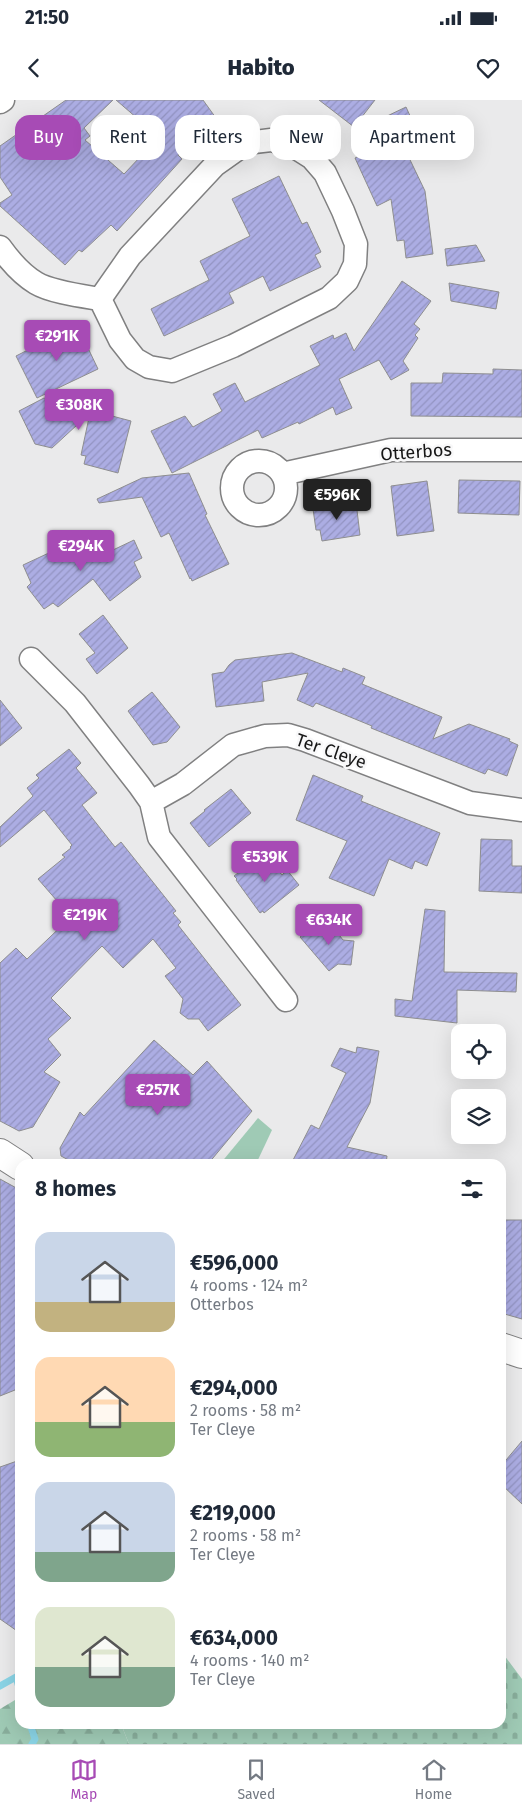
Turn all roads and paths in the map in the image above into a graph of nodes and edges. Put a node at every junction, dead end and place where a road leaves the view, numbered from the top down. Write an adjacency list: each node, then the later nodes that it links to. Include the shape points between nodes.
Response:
1 (3, 100): 2 (street)
2 (0, 102)
3 (0, 247): 4 (street, via 14,266 36,284)
4 (100, 299): 4 (street, via 120,340 136,359 149,367 172,371 233,346 329,298 347,281 355,264 356,244 325,173 312,158 293,146 271,140 246,143 215,165 130,256)
5 (522, 450): 6 (street, Otterbos, via 391,450)
6 (282, 474)
7 (31, 659): 8 (street, via 75,703)
8 (151, 802): 9 (street, Ter Cleye, via 183,784 233,745 264,736 288,736 470,803); 10 (street, via 159,837)
9 (522, 810)
10 (286, 1000)
11 (0, 1153): 12 (main road)
12 (15, 1163)
13 (506, 1349): 14 (main road)
14 (522, 1354)

